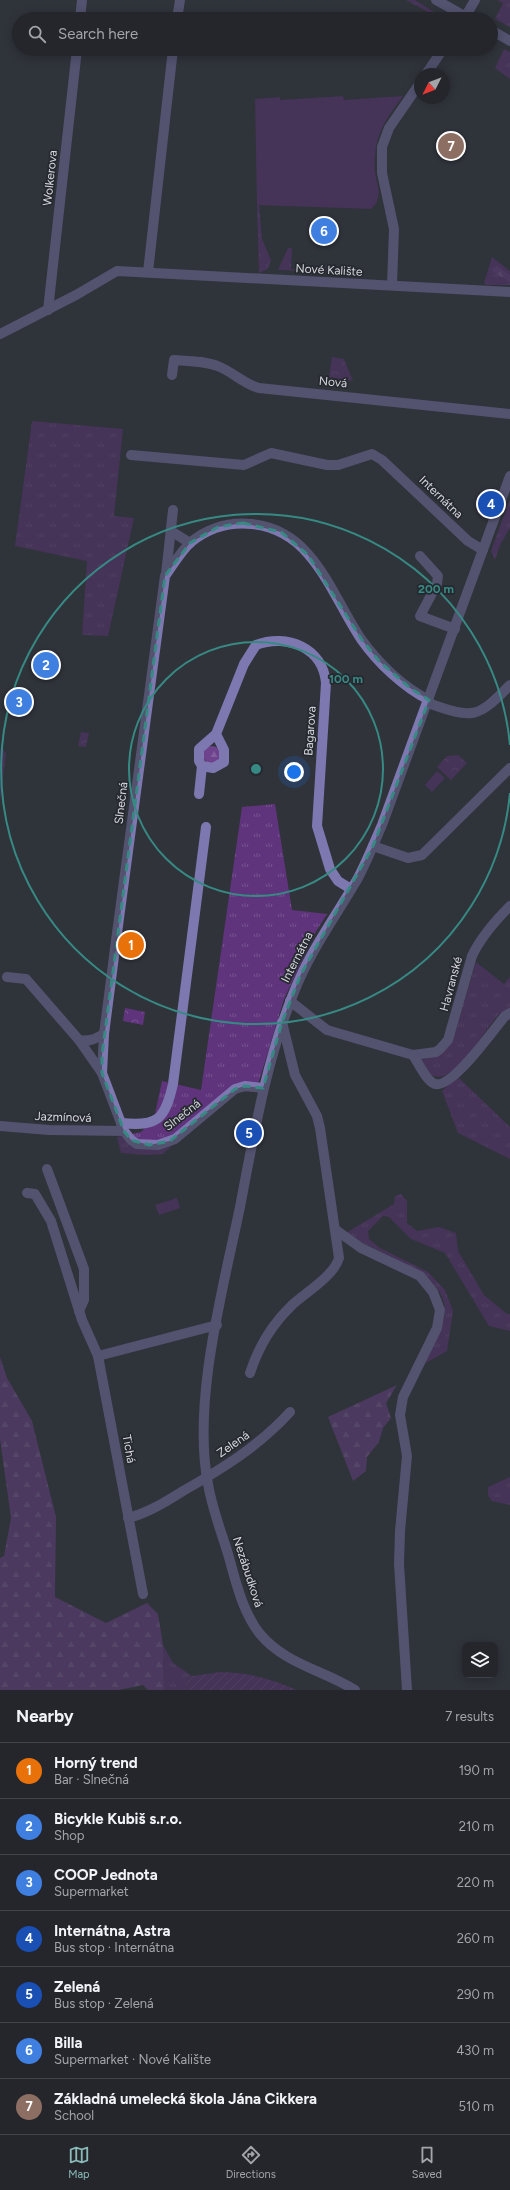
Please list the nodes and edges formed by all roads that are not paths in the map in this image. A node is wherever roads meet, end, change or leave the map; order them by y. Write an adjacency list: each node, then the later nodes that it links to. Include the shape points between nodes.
1 (82, 0): 5 (street)
2 (180, 0): 6 (street)
3 (436, 0): 7 (street)
4 (475, 0): 8 (street)
5 (81, 12)
6 (178, 12)
7 (457, 12)
8 (470, 12)
9 (498, 34): 10 (street)
10 (510, 41)
11 (76, 56): 19 (street, Wolkerova)
12 (173, 56): 16 (street)
13 (438, 56): 14 (street)
14 (430, 68)
15 (414, 91): 17 (street, via 389,128 382,147 382,173 394,229)
16 (148, 272): 17 (street, Nové Kalište); 19 (street, Nové Kalište, via 111,273)
17 (392, 286): 18 (street, Nové Kalište)
18 (510, 292)
19 (48, 310): 20 (street)
20 (0, 334)
21 (172, 375): 22 (street, Nová, via 174,360 201,362 221,368 259,388)
22 (510, 414)
23 (132, 455): 28 (street, Internátna, via 244,465 271,453 338,465 372,454 382,460 468,541)
24 (510, 476): 28 (street, Internátna)
25 (173, 510): 26 (street, Slnečná)
26 (171, 531): 27 (street); 30 (street, Slnečná)
27 (190, 543): 30 (street, Slnečná); 33 (street, Slnečná, via 218,527 243,523 270,527 296,541 315,564 362,640 379,661)
28 (483, 550): 31 (street, Internátna)
29 (420, 556): 31 (street, via 438,576 420,616)
30 (165, 576): 46 (street, Slnečná)
31 (455, 629): 33 (street, Internátna)
32 (510, 685): 33 (street, via 492,703 477,713 468,714)
33 (428, 701): 39 (street, Internátna)
34 (216, 734): 35 (street, Bagarova, via 199,749 199,761); 35 (street, via 224,750 224,762 213,768); 40 (street, Bagarova, via 244,664 256,645 274,640 294,643 303,646 316,657 324,670 326,683 317,826 330,869 338,881)
35 (202, 766): 37 (street, Bagarova)
36 (510, 768): 39 (street, via 422,855 408,858)
37 (199, 794)
38 (206, 827): 52 (street, Slnečná, via 168,1106 164,1113 151,1122)
39 (373, 846): 40 (street, Internátna)
40 (351, 889): 43 (street, Internátna, via 310,957)
41 (510, 906): 48 (street, Havranské, via 484,936 472,956 448,1040 436,1052)
42 (7, 977): 47 (street, Slnečná, via 26,979)
43 (290, 1001): 45 (street, Internátna); 48 (street, Havranské, via 327,1030)
44 (510, 1013): 48 (street, via 472,1056 440,1084 429,1080)
45 (282, 1022): 50 (street, Internátna); 55 (street, via 295,1075 317,1116)
46 (104, 1034): 47 (street, via 86,1042); 49 (street, Slnečná)
47 (78, 1040): 49 (street, Slnečná)
48 (413, 1054)
49 (102, 1073): 52 (street, Slnečná)
50 (263, 1088): 52 (street, Slnečná, via 245,1086 235,1089 170,1141 158,1145 143,1145 131,1140); 57 (street, Zelená)
51 (0, 1126): 52 (street, Jazmínová, via 49,1130)
52 (123, 1127)
53 (47, 1169): 56 (street, via 84,1269 84,1300)
54 (27, 1193): 56 (street, Tichá, via 35,1194 49,1217)
55 (336, 1230): 59 (street, via 340,1255 336,1267 282,1315 264,1340); 65 (street, via 361,1248 420,1276 434,1292 440,1310 436,1328 403,1396 400,1416 407,1456 399,1564)
56 (79, 1311): 58 (street, Tichá)
57 (217, 1325): 58 (street); 61 (street, Zelená, via 204,1412)
58 (98, 1356): 62 (street, Tichá)
59 (250, 1373)
60 (290, 1412): 61 (street, Zelená, via 253,1447)
61 (207, 1478): 62 (street, Zelená, via 148,1512); 64 (street, Nezábudková, via 242,1602 259,1633 280,1653)
62 (128, 1518): 63 (street, Tichá)
63 (143, 1594)
64 (355, 1690)
65 (408, 1690)

